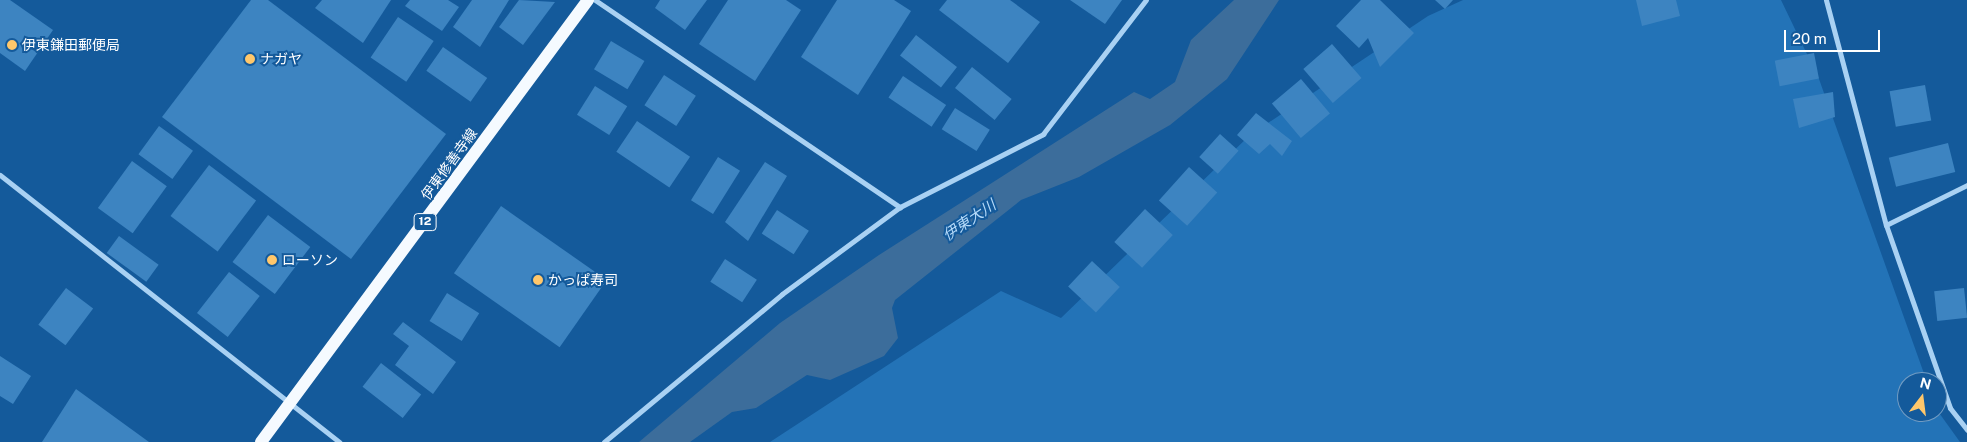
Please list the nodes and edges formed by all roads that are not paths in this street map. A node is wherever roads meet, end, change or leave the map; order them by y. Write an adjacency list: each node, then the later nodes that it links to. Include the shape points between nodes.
1 (588, 0): 9 (main road, 伊東修善寺線 / 12)
2 (595, 0): 7 (street)
3 (1146, 0): 7 (street, via 1043,134)
4 (1826, 0): 8 (street)
5 (0, 175): 9 (street)
6 (1967, 185): 8 (street)
7 (900, 207): 13 (street, via 782,294)
8 (1886, 225): 10 (street, via 1950,408)
9 (291, 400): 11 (main road, 伊東修善寺線 / 12); 12 (street)
10 (1967, 430)
11 (261, 442)
12 (339, 442)
13 (604, 442)

